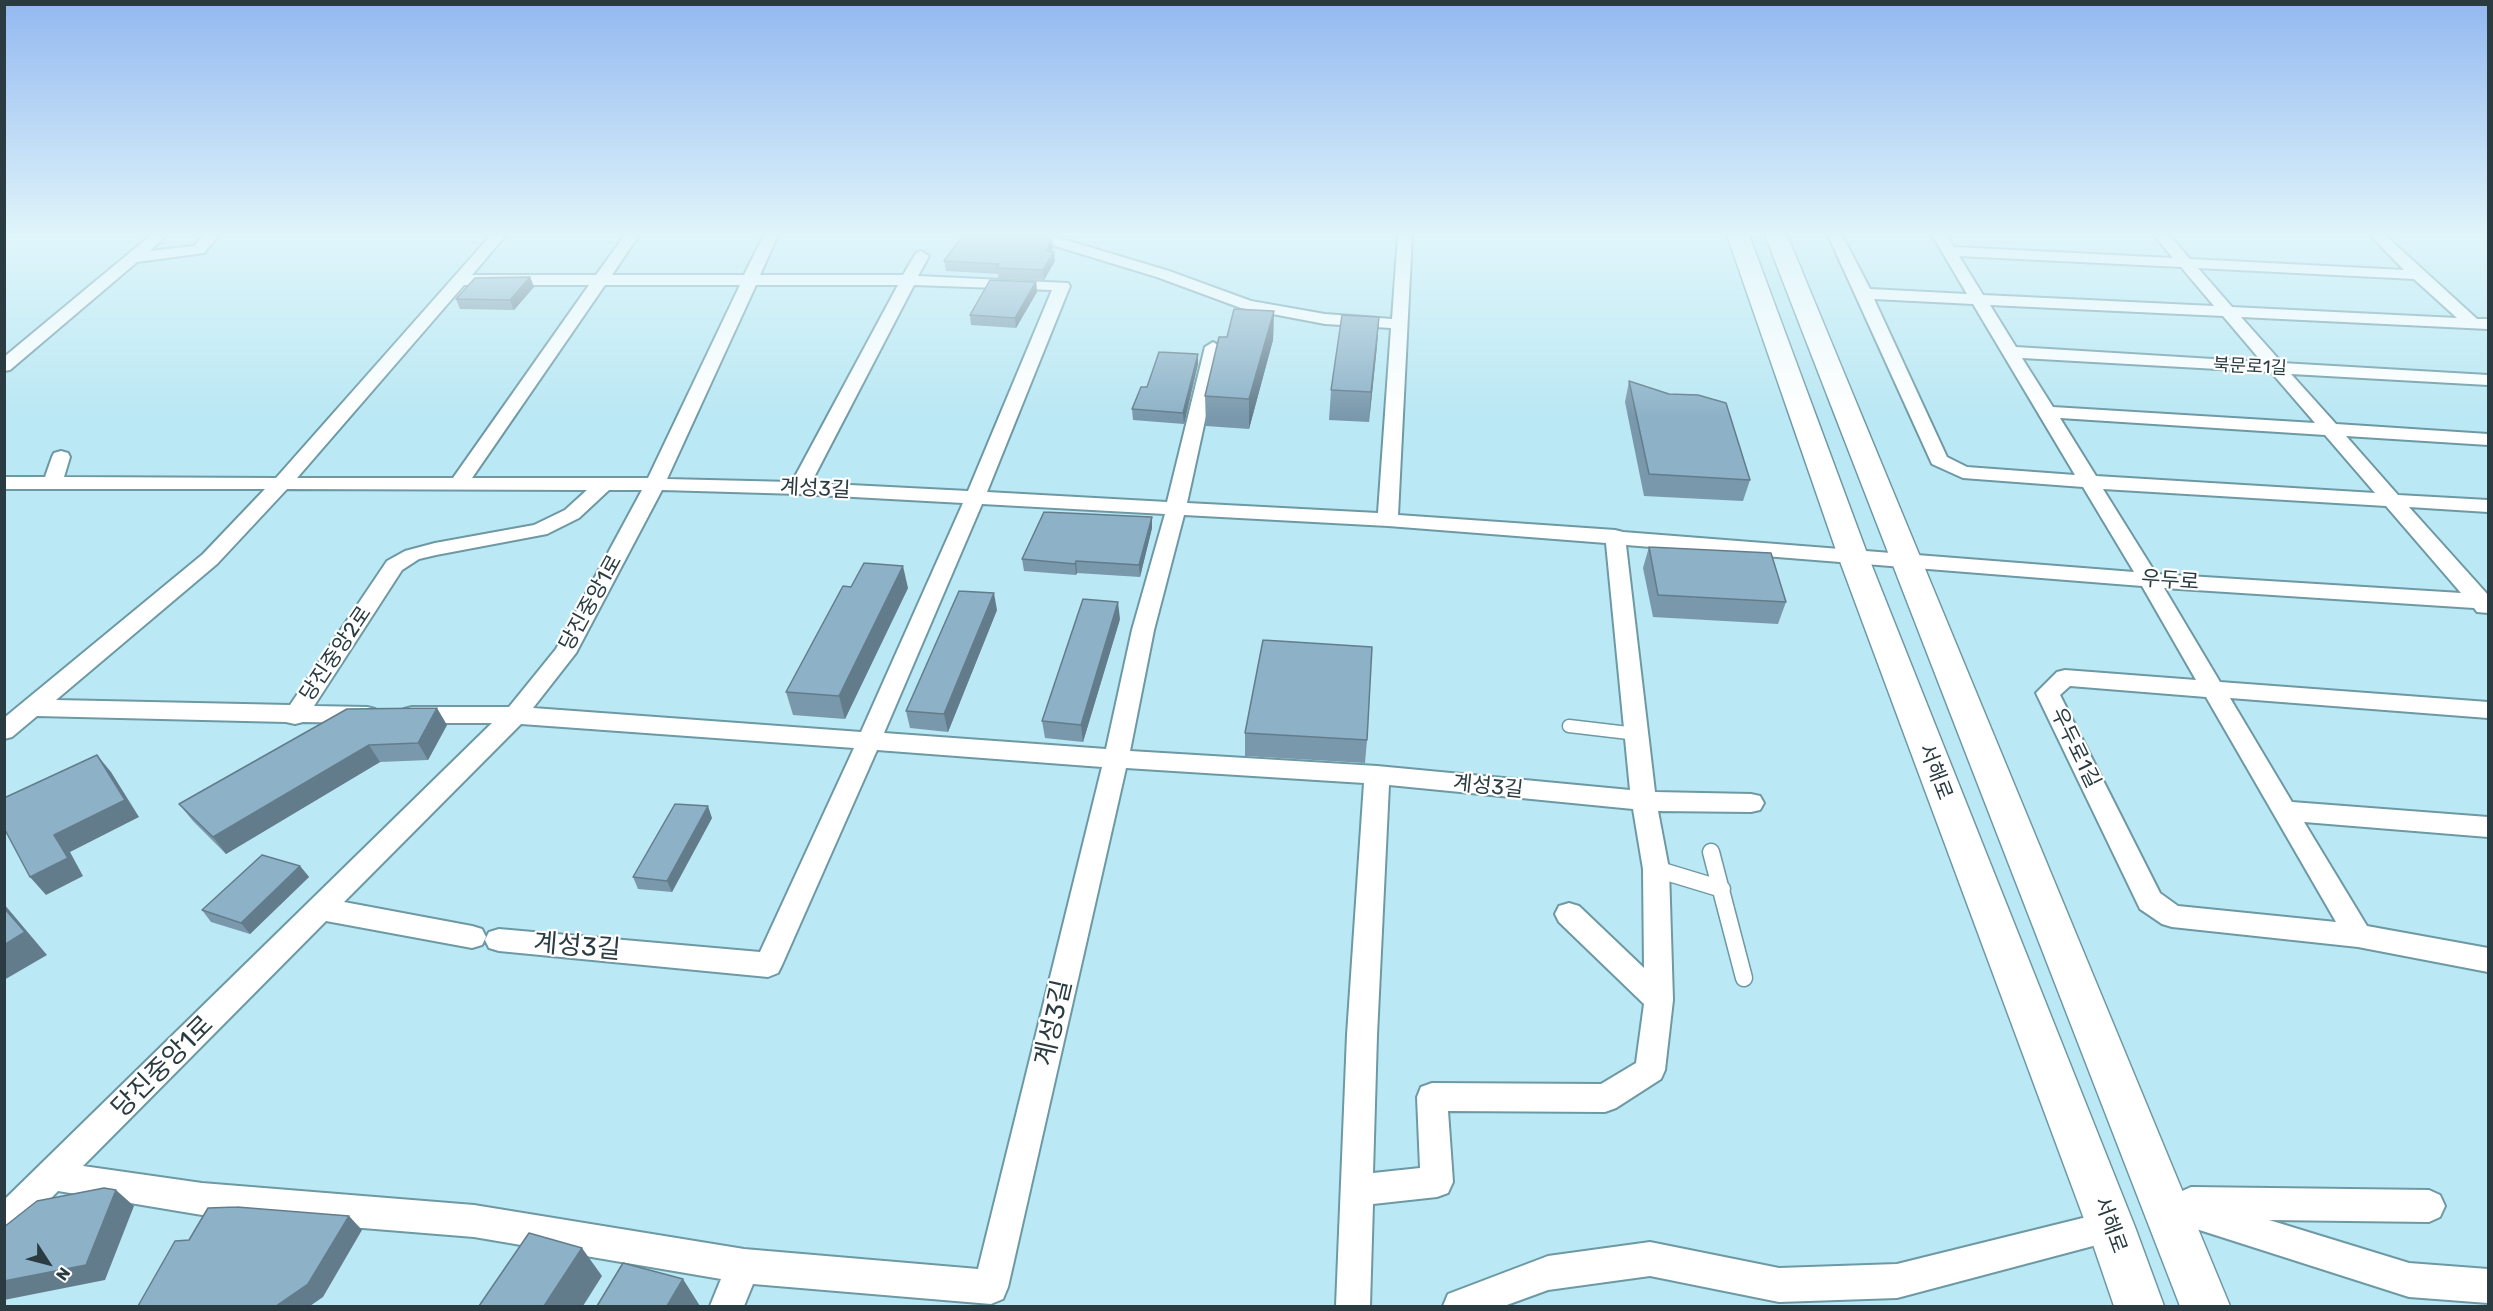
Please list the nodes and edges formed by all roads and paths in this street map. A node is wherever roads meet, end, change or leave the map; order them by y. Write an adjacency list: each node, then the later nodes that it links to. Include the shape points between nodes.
1 (85, 296): 22 (street)
2 (446, 296): 30 (street)
3 (588, 296): 33 (street)
4 (742, 296): 35 (street, 당진중앙1로)
5 (900, 296): 36 (street)
6 (1058, 296): 37 (street, 계성3길)
7 (1223, 296): 17 (street, via 1247,305 1325,319)
8 (1401, 296): 17 (street)
9 (1760, 296): 43 (main road, 서해로)
10 (1800, 296): 44 (main road)
11 (1865, 296): 31 (street, via 1939,460 1963,472)
12 (1926, 296): 15 (street)
13 (2214, 296): 16 (street)
14 (2445, 296): 18 (street)
15 (1978, 298): 16 (street); 21 (street)
16 (2228, 312): 18 (street); 23 (street)
17 (1399, 324): 41 (street)
18 (2481, 324): 19 (street)
19 (2488, 337)
20 (1213, 347): 40 (street, 계성3길)
21 (2011, 352): 23 (street, 북문로1길); 25 (street)
22 (4, 366)
23 (2277, 368): 24 (street, 북문로1길); 26 (street)
24 (2488, 380)
25 (2047, 412): 26 (street); 31 (street)
26 (2331, 430): 27 (street); 38 (street)
27 (2488, 439)
28 (61, 457): 29 (street)
29 (53, 482): 30 (street); 32 (street)
30 (283, 482): 33 (street); 48 (street, via 210,559)
31 (2089, 482): 38 (street); 45 (street)
32 (4, 483)
33 (459, 483): 34 (street)
34 (604, 484): 35 (street); 51 (street, 당진중앙2로, via 572,514 540,530 435,549 412,555 394,566)
35 (655, 484): 36 (street, 계성3길); 50 (street, 당진중앙1로, via 565,654)
36 (799, 488): 37 (street, 계성3길)
37 (975, 497): 40 (street, 계성3길); 55 (street, 계성3길)
38 (2391, 500): 39 (street); 46 (street)
39 (2488, 506)
40 (1175, 507): 41 (street, 계성3길); 56 (street, 계성3길, via 1143,630)
41 (1388, 520): 42 (street, 계성3길)
42 (1615, 537): 43 (street, 계성3길); 54 (street)
43 (1852, 556): 44 (street, 우두로); 78 (main road, 서해로)
44 (1906, 560): 45 (street, 우두로); 75 (main road)
45 (2149, 580): 46 (street, 우두로); 47 (street)
46 (2486, 605)
47 (2214, 690): 49 (street, 우두로1길); 60 (street); 67 (street, 우두로1길, via 2065,678 2048,693 2150,901 2172,915)
48 (32, 708): 51 (street, 당진중앙2로, via 198,710); 53 (street)
49 (2488, 710)
50 (515, 715): 51 (street); 55 (street); 65 (street, 당진중앙1로)
51 (295, 716)
52 (1569, 726): 54 (lane)
53 (4, 731)
54 (1637, 734): 58 (street)
55 (869, 741): 56 (street, 계성3길); 69 (street, 계성3길, via 768,965)
56 (1116, 759): 57 (street, 계성3길); 79 (street, 계성3길, via 991,1287)
57 (1377, 775): 58 (street, 계성3길); 74 (street, via 1362,1035)
58 (1644, 801): 59 (street, 계성3길); 63 (street)
59 (1751, 803)
60 (2285, 811): 61 (street); 67 (street)
61 (2488, 827)
62 (1711, 852): 64 (lane)
63 (1656, 869): 64 (lane); 72 (street)
64 (1722, 889): 71 (lane)
65 (321, 909): 68 (street); 73 (street, 당진중앙1로)
66 (1569, 914): 72 (street)
67 (2358, 936): 70 (street)
68 (472, 937)
69 (499, 940)
70 (2488, 960)
71 (1744, 978)
72 (1659, 1000): 74 (street, via 1650,1070 1605,1098 1432,1096 1437,1182)
73 (55, 1175): 77 (street, 당진중앙1로); 79 (street, via 202,1199 474,1221)
74 (1359, 1190): 82 (street)
75 (2165, 1203): 76 (street); 80 (street, via 2409,1280); 85 (main road)
76 (2429, 1206)
77 (4, 1223)
78 (2111, 1227): 83 (street, via 1897,1281 1779,1285 1650,1259 1548,1273); 84 (main road, 서해로)
79 (744, 1266): 81 (street)
80 (2488, 1286)
81 (727, 1306)
82 (1353, 1306)
83 (1460, 1306)
84 (2139, 1306)
85 (2205, 1306)

